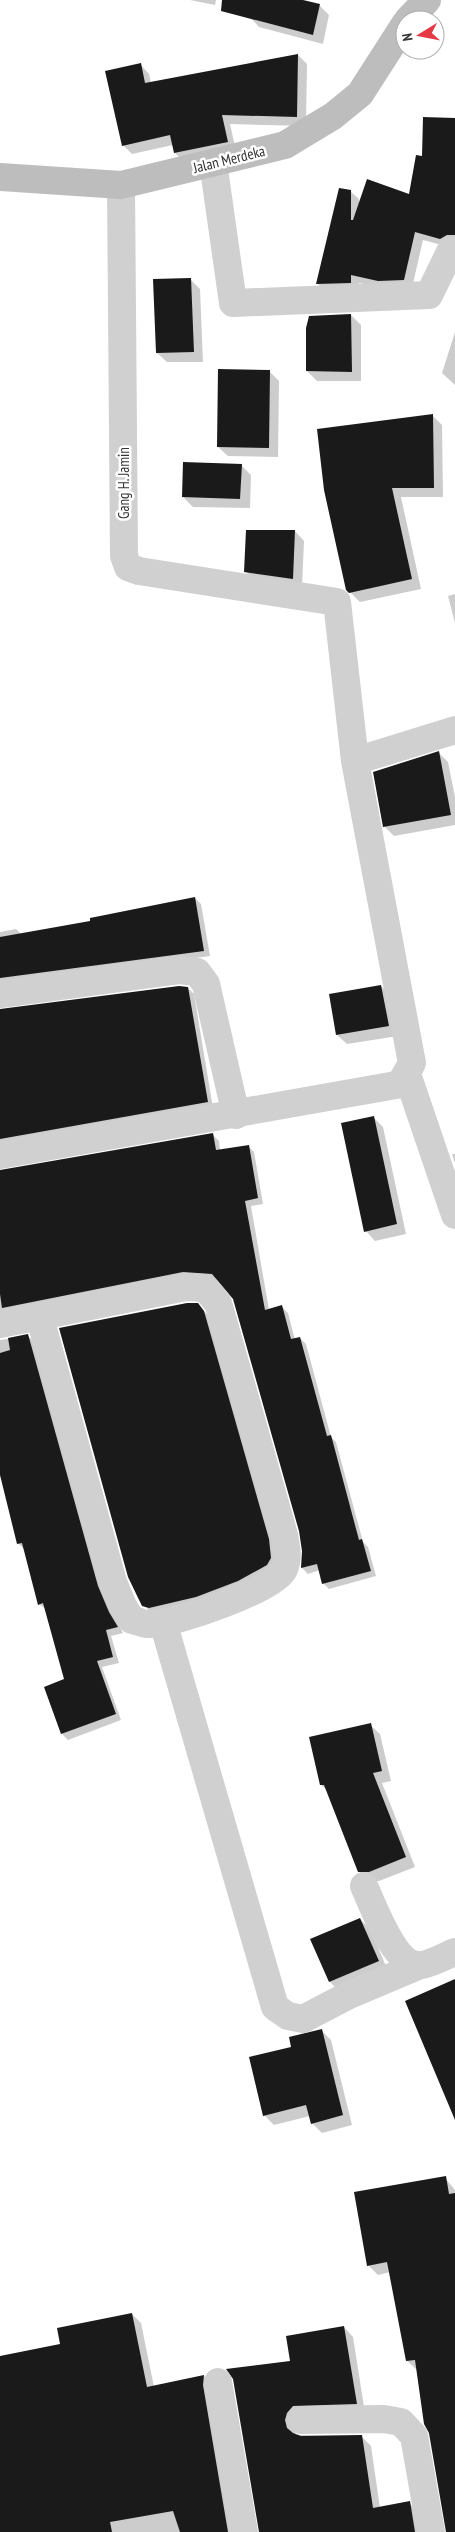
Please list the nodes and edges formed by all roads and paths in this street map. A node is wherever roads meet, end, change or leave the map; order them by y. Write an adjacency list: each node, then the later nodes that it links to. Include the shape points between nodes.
1 (427, 0): 2 (street)
2 (418, 10)
3 (395, 40): 4 (street, Jalan Merdeka, via 360,94 333,116 285,145)
4 (213, 162): 6 (street, Jalan Merdeka); 7 (street, via 233,303 429,295 451,250)
5 (0, 177): 6 (street, Jalan Merdeka)
6 (121, 185): 9 (street, Gang H. Jamin, via 124,556 128,567 337,602)
7 (455, 251)
8 (455, 730): 9 (street)
9 (355, 761): 11 (street, via 412,1063)
10 (0, 994): 12 (street, via 179,970 197,972 206,984)
11 (407, 1074): 12 (street, via 396,1085); 14 (street)
12 (236, 1115): 13 (street)
13 (0, 1155)
14 (455, 1215)
15 (40, 1318): 16 (street); 17 (street, via 113,1582 132,1620 150,1624); 17 (street, via 186,1287 205,1288 218,1303 288,1554 284,1570 275,1578 223,1606)
16 (0, 1324)
17 (163, 1622): 20 (street, via 275,2007 288,2016 303,2019 349,1995)
18 (364, 1886): 20 (street, via 392,1946 409,1961)
19 (455, 1952): 20 (street)
20 (420, 1965)
21 (218, 2382): 23 (street)
22 (301, 2420): 24 (street, via 384,2419 401,2422 414,2436)
23 (244, 2532)
24 (431, 2532)

